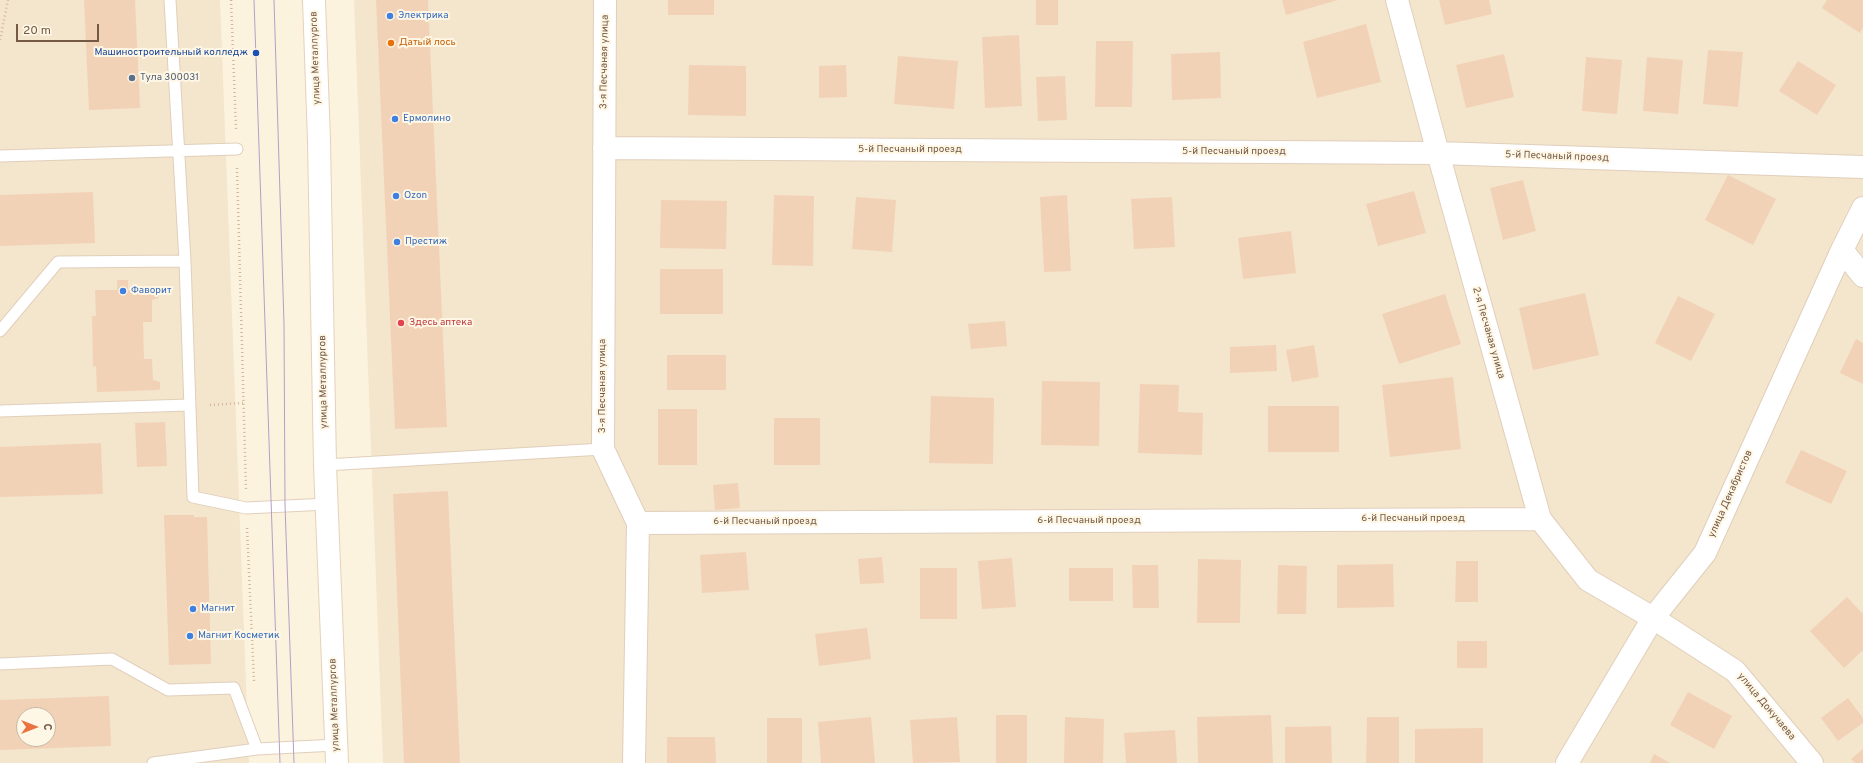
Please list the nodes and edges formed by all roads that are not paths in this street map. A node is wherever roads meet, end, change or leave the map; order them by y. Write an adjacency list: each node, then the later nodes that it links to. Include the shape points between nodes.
1 (170, 0): 7 (lane)
2 (314, 0): 19 (street, улица Металлургов)
3 (606, 0): 5 (street, 3-я Песчаная улица)
4 (1397, 0): 8 (street, 2-я Песчаная улица)
5 (604, 148): 8 (street, 5-й Песчаный проезд); 18 (street, 3-я Песчаная улица)
6 (237, 150): 7 (lane)
7 (179, 151): 9 (lane); 13 (lane)
8 (1438, 153): 10 (street, 5-й Песчаный проезд); 21 (street, 2-я Песчаная улица)
9 (0, 156)
10 (1863, 167)
11 (1863, 208): 12 (street, улица Декабристов)
12 (1842, 250): 14 (street); 23 (street, улица Декабристов, via 1705,553)
13 (185, 261): 15 (lane, via 58,262); 16 (lane)
14 (1863, 276)
15 (0, 331)
16 (189, 405): 17 (lane); 20 (lane, via 192,496 246,508)
17 (0, 411)
18 (602, 449): 19 (lane); 22 (street, 3-я Песчаная улица)
19 (325, 465): 20 (street, улица Металлургов)
20 (327, 504): 26 (street, улица Металлургов)
21 (1540, 519): 22 (street, 6-й Песчаный проезд); 23 (street, 2-я Песчаная улица, via 1588,580)
22 (638, 523): 29 (street, 3-я Песчаная улица)
23 (1653, 618): 30 (street, улица Декабристов); 31 (street, улица Докучаева, via 1735,671)
24 (0, 664): 25 (lane, via 112,659 168,690 234,688)
25 (257, 749): 26 (lane); 27 (lane)
26 (337, 754)
27 (194, 760): 28 (lane)
28 (153, 763)
29 (634, 763)
30 (1568, 763)
31 (1812, 763)

